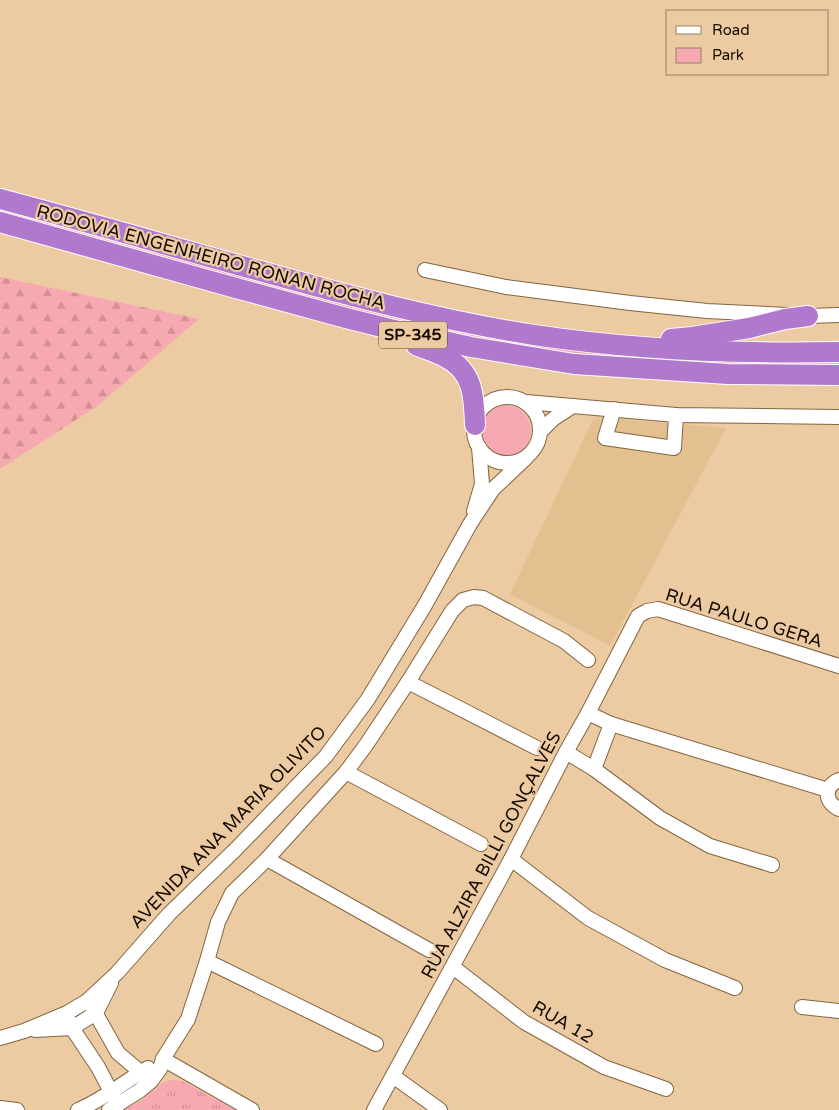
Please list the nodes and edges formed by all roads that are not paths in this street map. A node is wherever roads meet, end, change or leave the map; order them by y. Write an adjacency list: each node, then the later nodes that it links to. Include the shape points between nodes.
1 (0, 194): 3 (highway)
2 (0, 199): 3 (highway, RODOVIA ENGENHEIRO RONAN ROCHA / SP-345)
3 (71, 218): 9 (highway, RODOVIA ENGENHEIRO RONAN ROCHA / SP-345, via 352,297 472,324)
4 (0, 222): 8 (highway, RODOVIA ENGENHEIRO RONAN ROCHA / SP-345)
5 (424, 270): 6 (street, via 506,287 630,303)
6 (808, 316): 7 (street); 9 (highway, via 692,337)
7 (839, 316)
8 (346, 318): 11 (highway, RODOVIA ENGENHEIRO RONAN ROCHA / SP-345, via 471,347 574,364 728,374); 17 (highway, via 453,362 465,374 472,390)
9 (602, 343): 10 (highway, RODOVIA ENGENHEIRO RONAN ROCHA / SP-345, via 718,352)
10 (839, 352)
11 (839, 375)
12 (526, 402): 13 (street); 17 (street, via 505,397 494,400 478,415); 18 (street, via 534,410)
13 (573, 406): 14 (street); 18 (street)
14 (614, 409): 15 (street); 15 (street, via 605,438 674,448)
15 (676, 415): 16 (street)
16 (839, 417)
17 (474, 426): 19 (street)
18 (541, 430): 20 (street, via 539,441)
19 (479, 448): 20 (street, via 500,463); 21 (street, AVENIDA ANA MARIA OLIVITO, via 482,484)
20 (526, 458): 21 (street, AVENIDA ANA MARIA OLIVITO, via 493,489)
21 (470, 524): 41 (street, AVENIDA ANA MARIA OLIVITO, via 368,699 326,756 169,914)
22 (638, 616): 24 (street, RUA PAULO GERA, via 658,609); 26 (street, RUA ALZIRA BILLI GONÇALVES)
23 (588, 660): 25 (street, via 564,641 483,598 474,597 463,600 452,611)
24 (839, 666)
25 (408, 682): 28 (street); 31 (street)
26 (588, 713): 27 (street); 29 (street, RUA ALZIRA BILLI GONÇALVES)
27 (611, 724): 30 (street); 32 (street)
28 (537, 748)
29 (566, 752): 30 (street); 36 (street, RUA ALZIRA BILLI GONÇALVES)
30 (594, 769): 37 (street, via 660,818 710,846)
31 (346, 772): 34 (street); 35 (street)
32 (835, 781): 33 (street, via 828,795 831,804)
33 (839, 809)
34 (480, 844)
35 (267, 859): 38 (street); 39 (street, via 232,893 218,922)
36 (511, 859): 40 (street, RUA ALZIRA BILLI GONÇALVES); 42 (street, via 588,918 665,960)
37 (772, 865)
38 (429, 950)
39 (207, 961): 51 (street); 52 (street, via 188,1019)
40 (453, 967): 53 (street, RUA ALZIRA BILLI GONÇALVES); 55 (street, RUA 12, via 524,1022 604,1067)
41 (117, 972): 43 (street, AVENIDA ANA MARIA OLIVITO); 47 (street, AVENIDA ANA MARIA OLIVITO)
42 (735, 988)
43 (87, 1001): 46 (street, AVENIDA ANA MARIA OLIVITO); 47 (street)
44 (802, 1007): 45 (street)
45 (839, 1011)
46 (67, 1013): 48 (street); 49 (street, AVENIDA ANA MARIA OLIVITO)
47 (96, 1013): 48 (street, AVENIDA ANA MARIA OLIVITO); 54 (street, via 118,1053)
48 (72, 1028): 49 (street, AVENIDA ANA MARIA OLIVITO); 56 (street, via 98,1067)
49 (24, 1031): 50 (street, AVENIDA ANA MARIA OLIVITO)
50 (0, 1038)
51 (376, 1044)
52 (163, 1059): 54 (street, via 160,1069); 60 (street)
53 (393, 1076): 61 (street, RUA ALZIRA BILLI GONÇALVES); 62 (street)
54 (146, 1077): 56 (street)
55 (666, 1089)
56 (113, 1102): 58 (street)
57 (0, 1108): 59 (street)
58 (87, 1108)
59 (16, 1110)
60 (252, 1110)
61 (374, 1110)
62 (440, 1110)

